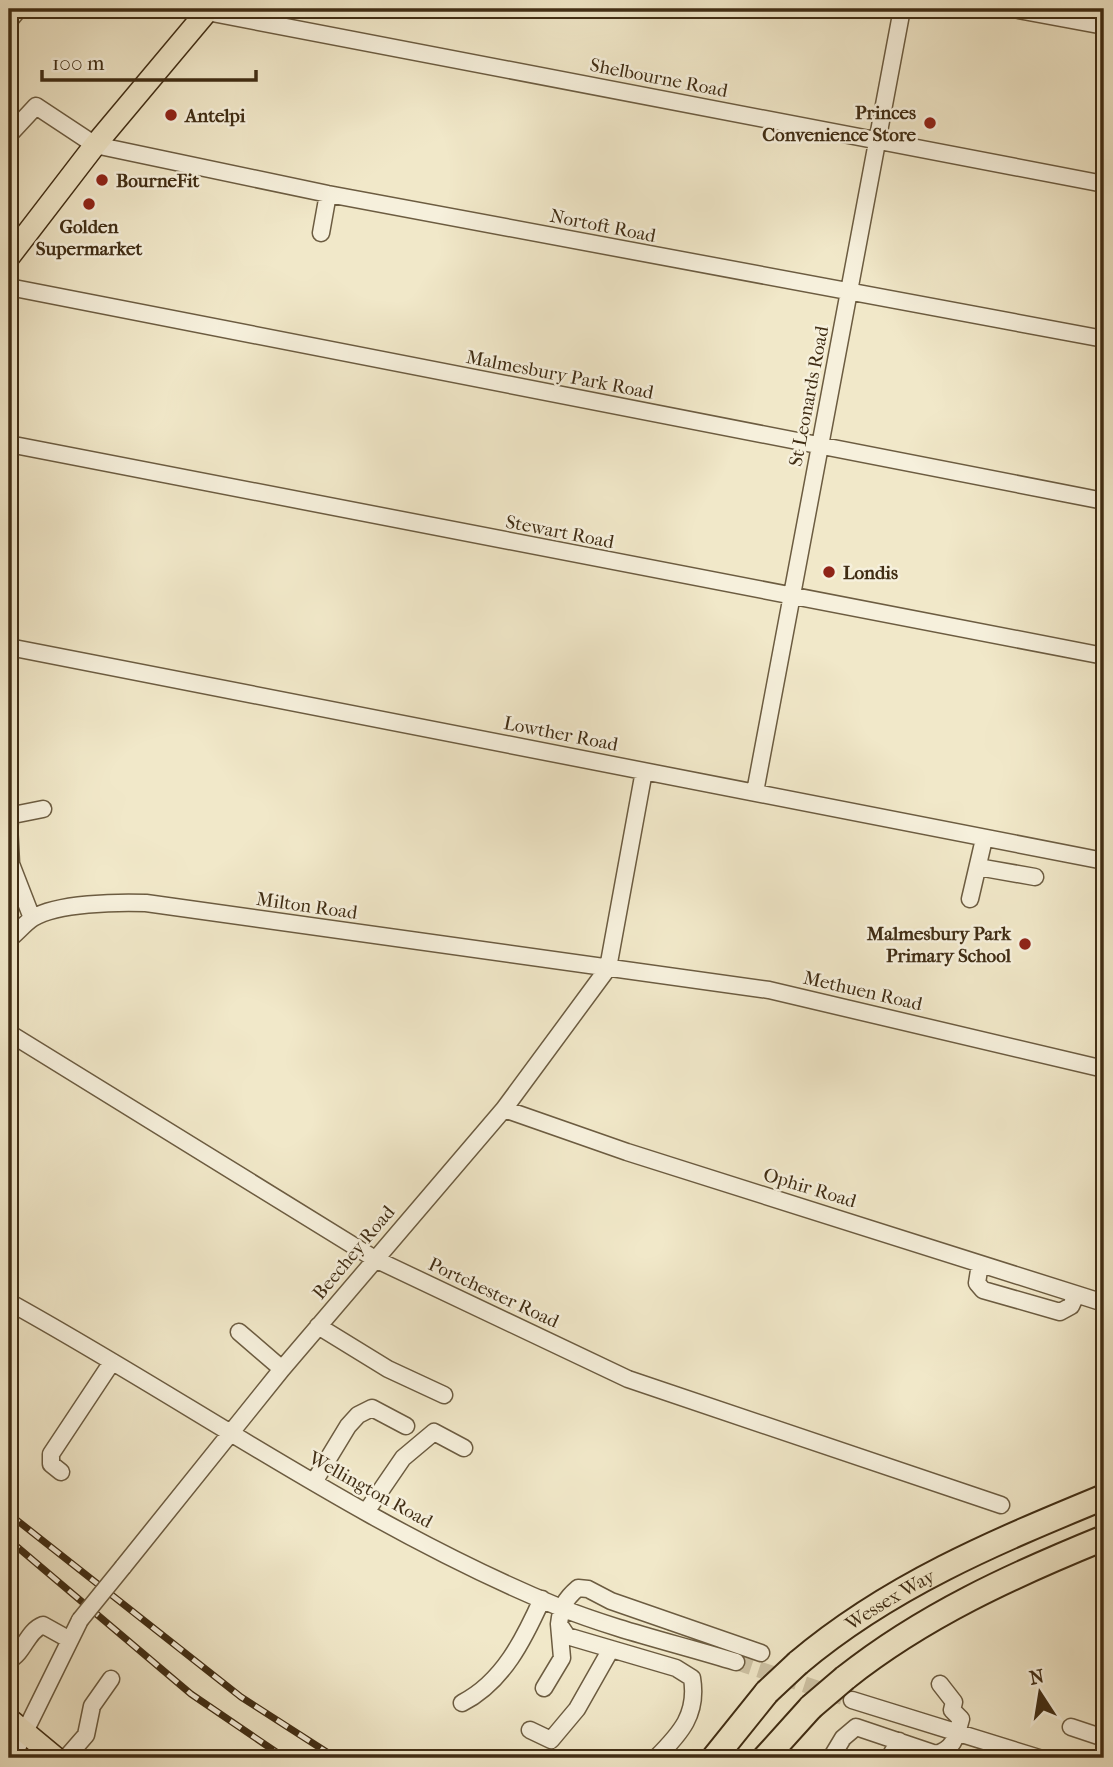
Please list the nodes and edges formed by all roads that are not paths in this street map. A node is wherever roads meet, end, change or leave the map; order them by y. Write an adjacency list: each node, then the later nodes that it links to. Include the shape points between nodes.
1 (19, 9): 5 (street)
2 (902, 9): 8 (street, St Leonards Road)
3 (1013, 9): 6 (street)
4 (208, 10): 8 (street, Shelbourne Road); 9 (main road)
5 (9, 21)
6 (1104, 26)
7 (9, 135): 9 (street, via 36,106)
8 (878, 140): 10 (street, Shelbourne Road); 15 (street, St Leonards Road)
9 (95, 145): 11 (street, Nortoft Road); 13 (main road)
10 (1104, 184)
11 (328, 194): 12 (street); 15 (street, Nortoft Road)
12 (321, 233)
13 (9, 257)
14 (9, 287): 18 (street, Malmesbury Park Road)
15 (849, 293): 16 (street, Nortoft Road); 18 (street, St Leonards Road)
16 (1104, 339)
17 (9, 444): 20 (street, Stewart Road)
18 (820, 446): 19 (street, Malmesbury Park Road); 20 (street, St Leonards Road)
19 (1104, 500)
20 (791, 597): 22 (street, Stewart Road); 24 (street, St Leonards Road)
21 (9, 647): 23 (street, Lowther Road)
22 (1104, 656)
23 (644, 771): 24 (street, Lowther Road); 34 (street, Beechey Road)
24 (755, 792): 27 (street, Lowther Road)
25 (43, 810): 26 (street, via 13,815)
26 (9, 825): 32 (street, via 11,864)
27 (984, 839): 28 (street, Lowther Road); 29 (street)
28 (1104, 861)
29 (978, 867): 30 (street); 31 (street)
30 (1035, 877)
31 (970, 899)
32 (32, 918): 33 (street, Milton Road); 34 (street, Milton Road, via 104,902 146,902)
33 (9, 939)
34 (608, 968): 36 (street, Methuen Road, via 769,990); 37 (street, Beechey Road)
35 (9, 1033): 38 (street, Portchester Road)
36 (1104, 1069)
37 (504, 1109): 38 (street, Beechey Road); 39 (street, Ophir Road)
38 (375, 1259): 43 (street, Beechey Road); 54 (street, Portchester Road, via 628,1379)
39 (980, 1264): 40 (street, Ophir Road); 40 (street, via 977,1283 983,1290 1060,1312 1071,1306)
40 (1076, 1295): 42 (street, Ophir Road)
41 (9, 1302): 45 (street, Wellington Road)
42 (1104, 1303)
43 (318, 1326): 46 (street, Beechey Road); 47 (street, via 388,1369)
44 (239, 1332): 46 (street)
45 (112, 1362): 49 (street, Wellington Road); 51 (street, via 51,1454 51,1464)
46 (282, 1368): 49 (street, Beechey Road)
47 (444, 1395)
48 (407, 1426): 52 (street, via 372,1408 358,1415)
49 (229, 1434): 52 (street, Wellington Road); 59 (street, Beechey Road, bridge, via 80,1620)
50 (464, 1448): 55 (street, via 434,1433 403,1458)
51 (61, 1472)
52 (314, 1482): 55 (street, Wellington Road)
53 (1104, 1497): 80 (highway, Wessex Way, bridge, via 919,1579 849,1622 767,1692)
54 (1001, 1505)
55 (366, 1512): 57 (street, Wellington Road)
56 (1104, 1538): 67 (highway, Wessex Way, via 940,1614 888,1646)
57 (542, 1599): 58 (street, Wellington Road); 68 (street, via 509,1660)
58 (560, 1616): 60 (street, via 567,1636); 61 (street, via 578,1588 588,1589); 63 (street, Wellington Road); 66 (street, via 562,1658)
59 (69, 1640): 62 (street, via 43,1625 37,1627); 69 (street, Beechey Road)
60 (611, 1649): 71 (street, via 577,1709 551,1741); 79 (street, via 676,1668 692,1678 695,1700 691,1715)
61 (761, 1653)
62 (9, 1660)
63 (736, 1662)
64 (111, 1679): 78 (street, via 92,1706 86,1735)
65 (940, 1684): 72 (street, via 961,1719)
66 (544, 1688)
67 (849, 1689): 72 (street); 81 (highway, Wessex Way, bridge, via 811,1707)
68 (462, 1703)
69 (16, 1725): 76 (street, Beechey Road); 77 (main road)
70 (1071, 1727): 73 (street)
71 (530, 1730)
72 (957, 1734): 75 (street); 84 (street)
73 (1104, 1738)
74 (899, 1741): 75 (street); 82 (street, via 856,1727); 83 (street)
75 (945, 1754)
76 (12, 1758)
77 (56, 1758)
78 (66, 1758)
79 (656, 1758)
80 (714, 1758)
81 (765, 1758)
82 (831, 1758)
83 (889, 1758)
84 (1039, 1758)

